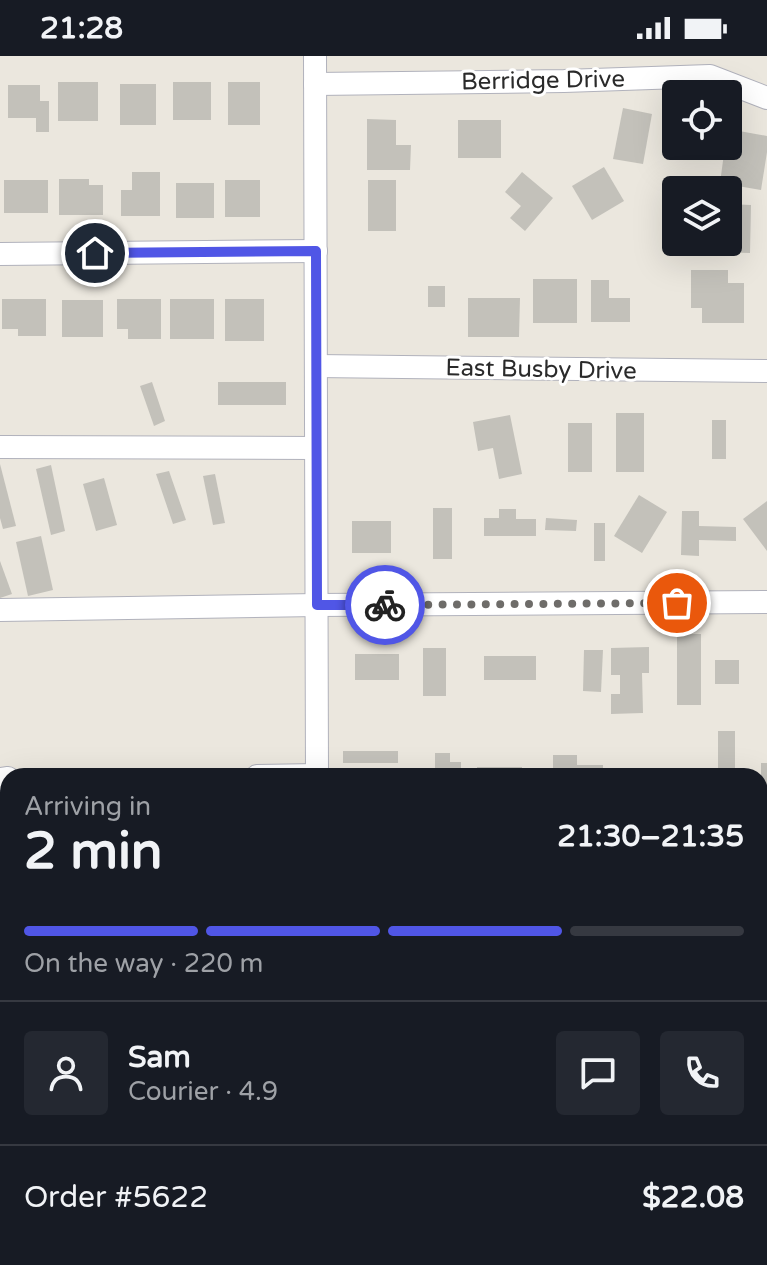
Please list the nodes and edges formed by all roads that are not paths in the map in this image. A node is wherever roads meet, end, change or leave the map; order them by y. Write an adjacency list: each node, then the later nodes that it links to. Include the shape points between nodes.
1 (315, 56): 2 (street)
2 (315, 84): 3 (street, Berridge Drive, via 710,76); 4 (street)
3 (767, 98)
4 (316, 251): 5 (street); 6 (street)
5 (0, 254)
6 (316, 366): 7 (street, East Busby Drive); 9 (street)
7 (767, 371)
8 (0, 447): 9 (street)
9 (316, 448): 11 (street)
10 (767, 602): 11 (street)
11 (317, 605): 12 (street); 13 (street)
12 (0, 610)
13 (317, 768)

